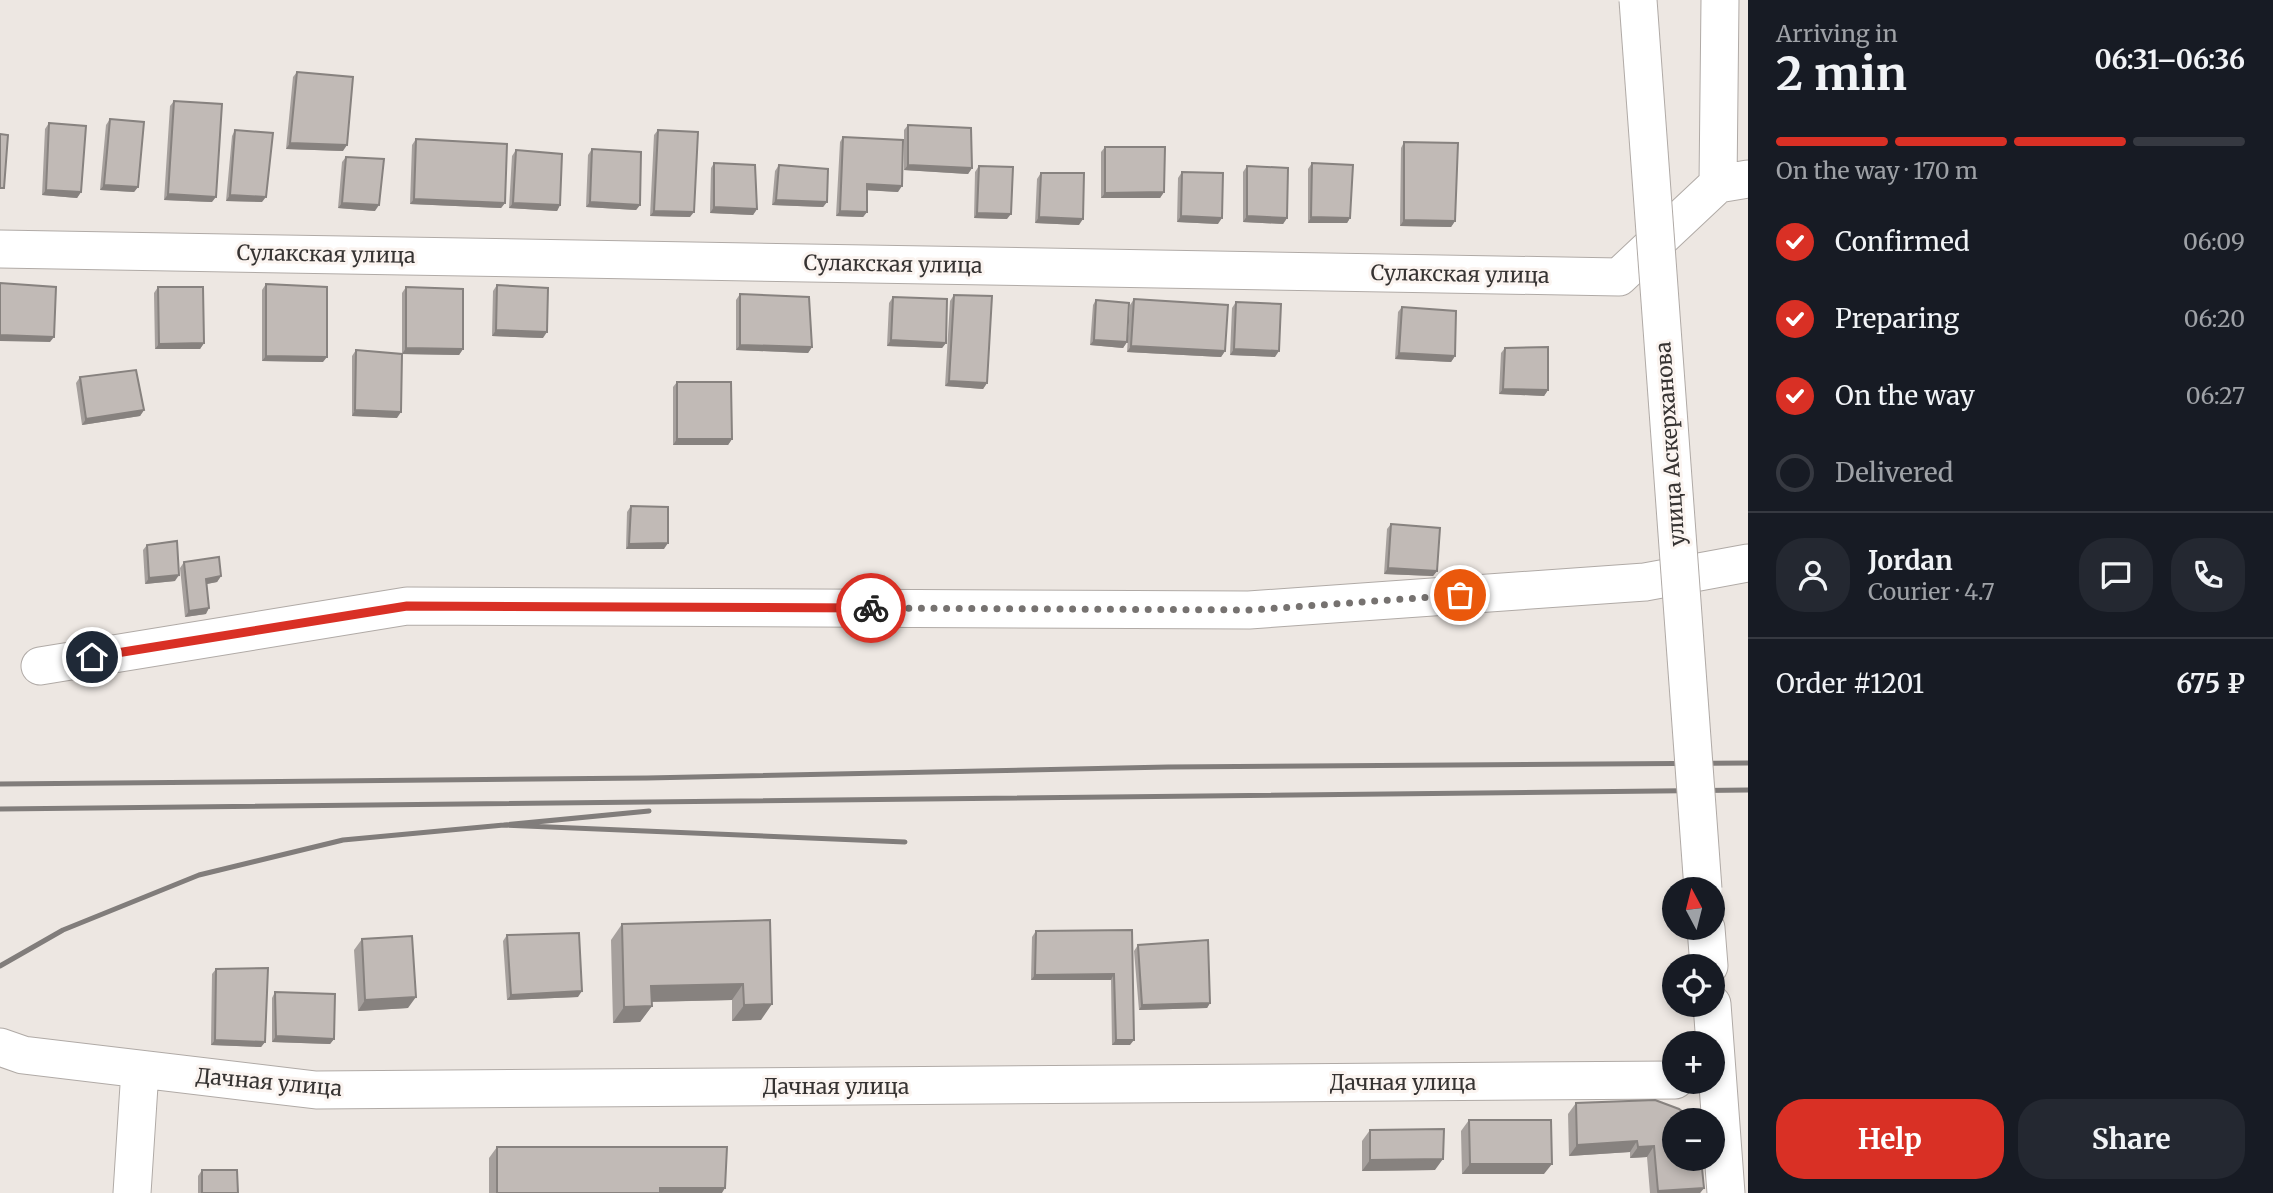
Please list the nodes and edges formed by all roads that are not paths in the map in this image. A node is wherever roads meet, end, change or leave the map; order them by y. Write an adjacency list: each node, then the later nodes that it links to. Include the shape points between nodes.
1 (1638, 0): 7 (street, улица Аскерханова, bridge)
2 (1720, 0): 3 (street)
3 (1733, 181): 4 (street, Сулакская улица, via 1619,277)
4 (0, 249)
5 (1742, 564): 6 (street, via 1645,582 1250,610 407,606)
6 (40, 666)
7 (1702, 877)
8 (1713, 1017): 13 (street)
9 (0, 1047): 10 (street, Дачная улица, via 23,1055)
10 (140, 1070): 11 (street, Дачная улица, via 316,1090); 12 (street)
11 (1662, 1080)
12 (132, 1193)
13 (1726, 1193)

